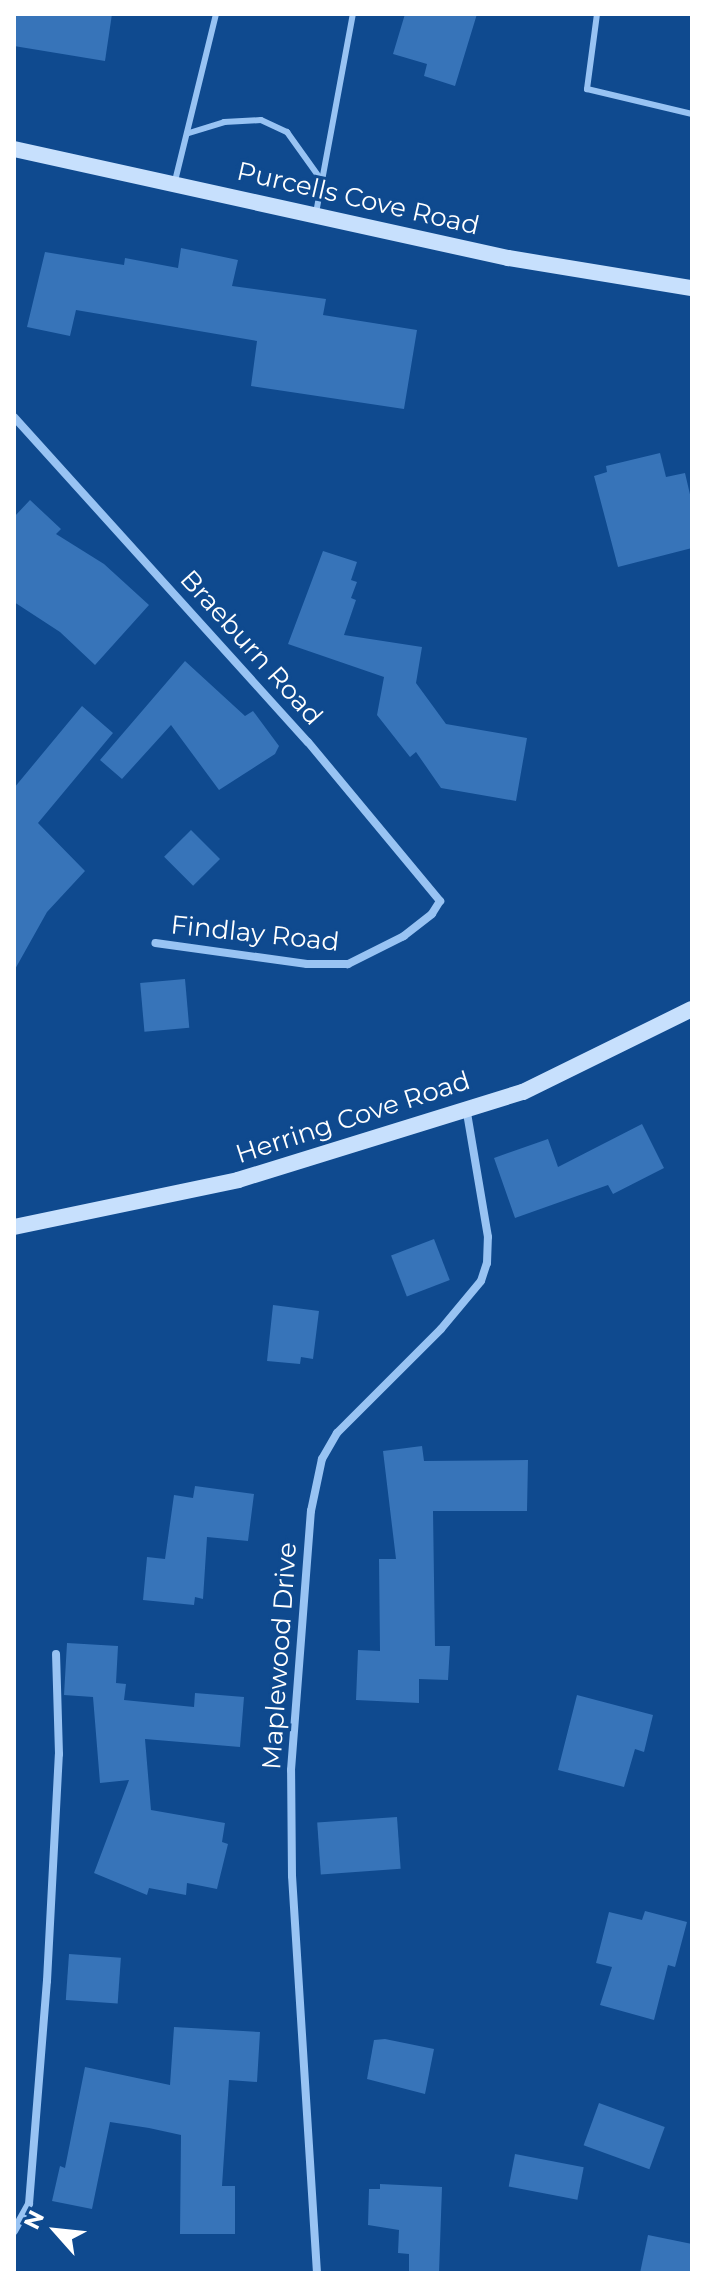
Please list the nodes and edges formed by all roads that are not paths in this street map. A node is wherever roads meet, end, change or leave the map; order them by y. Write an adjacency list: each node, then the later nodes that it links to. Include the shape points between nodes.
1 (216, 14): 5 (lane)
2 (353, 14): 8 (lane)
3 (597, 14): 4 (lane, via 587,89)
4 (692, 114)
5 (189, 133): 7 (lane); 8 (lane, via 224,122 261,120 287,132)
6 (14, 149): 7 (main road, Purcells Cove Road)
7 (175, 181): 9 (main road, Purcells Cove Road)
8 (322, 181): 9 (lane)
9 (315, 217): 10 (main road, Purcells Cove Road, via 508,258)
10 (692, 288)
11 (14, 417): 12 (street, Braeburn Road, via 308,742 433,890 440,901)
12 (432, 914): 13 (street, Findlay Road, via 375,953 338,965)
13 (155, 943)
14 (692, 1009): 15 (main road, Herring Cove Road, via 523,1092)
15 (466, 1106): 16 (main road, Herring Cove Road, via 238,1180); 19 (street, Maplewood Drive, via 488,1237 481,1281 337,1433 322,1459 311,1511 291,1770)
16 (14, 1227)
17 (56, 1654): 18 (street, via 59,1754 47,1981 29,2204)
18 (14, 2231)
19 (317, 2273)

